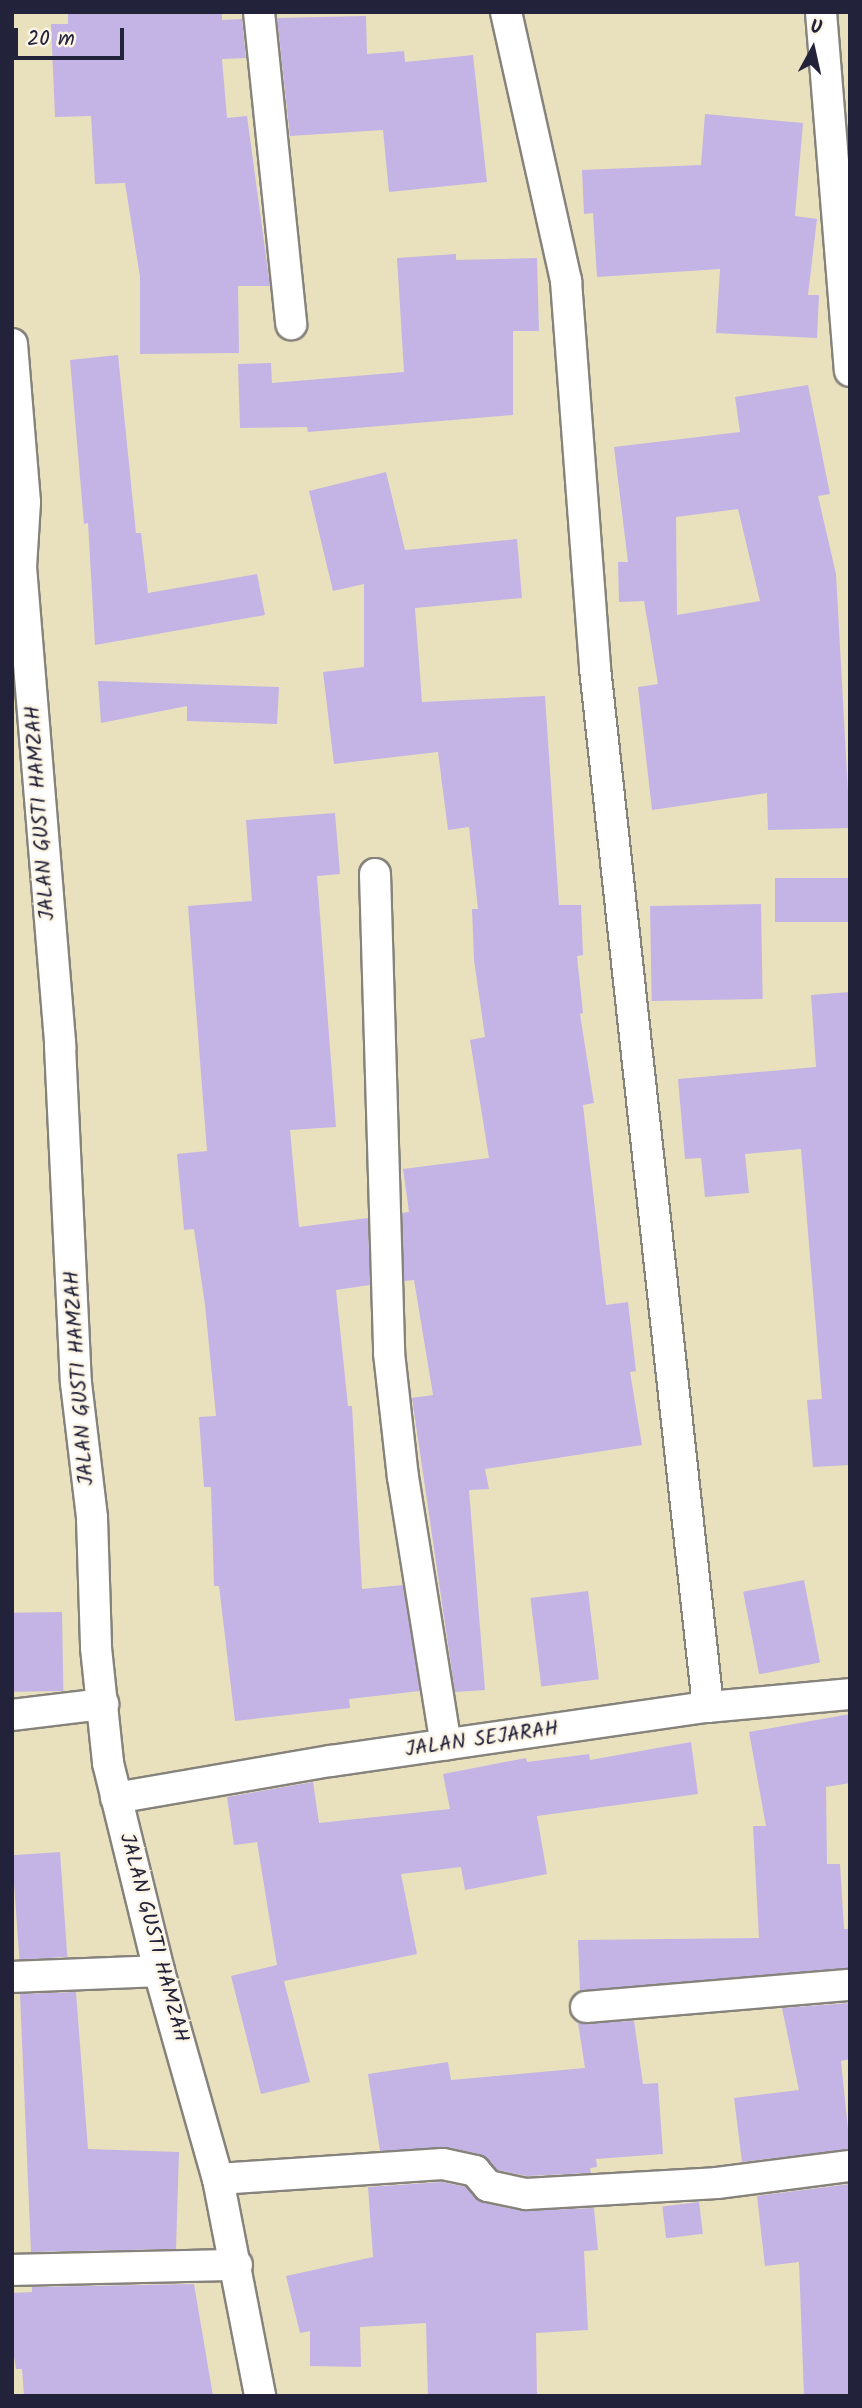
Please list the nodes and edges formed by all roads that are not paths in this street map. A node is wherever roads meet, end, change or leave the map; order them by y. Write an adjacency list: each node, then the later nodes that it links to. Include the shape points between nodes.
1 (260, 12): 5 (street)
2 (506, 12): 12 (street, via 566,281 595,668)
3 (821, 12): 4 (street)
4 (840, 124): 7 (street)
5 (291, 324)
6 (12, 344): 8 (street, JALAN GUSTI HAMZAH)
7 (850, 371)
8 (15, 423): 11 (street, JALAN GUSTI HAMZAH, via 25,502 21,567 60,1046 76,1383 92,1518 96,1648)
9 (375, 874): 14 (street, via 389,1353 403,1477)
10 (850, 1694): 12 (street, JALAN SEJARAH)
11 (103, 1704): 13 (street); 15 (street, JALAN GUSTI HAMZAH)
12 (708, 1707): 14 (street, JALAN SEJARAH)
13 (12, 1715)
14 (446, 1745): 15 (street, JALAN SEJARAH)
15 (116, 1798): 16 (street, JALAN GUSTI HAMZAH)
16 (159, 1971): 17 (street); 21 (street, JALAN GUSTI HAMZAH)
17 (12, 1977)
18 (850, 1985): 19 (street)
19 (586, 2007)
20 (850, 2166): 21 (street, via 703,2184 526,2194 488,2186 475,2171 443,2164)
21 (218, 2179): 22 (street, JALAN GUSTI HAMZAH)
22 (237, 2265): 23 (street); 24 (street, JALAN GUSTI HAMZAH)
23 (12, 2270)
24 (260, 2396)

